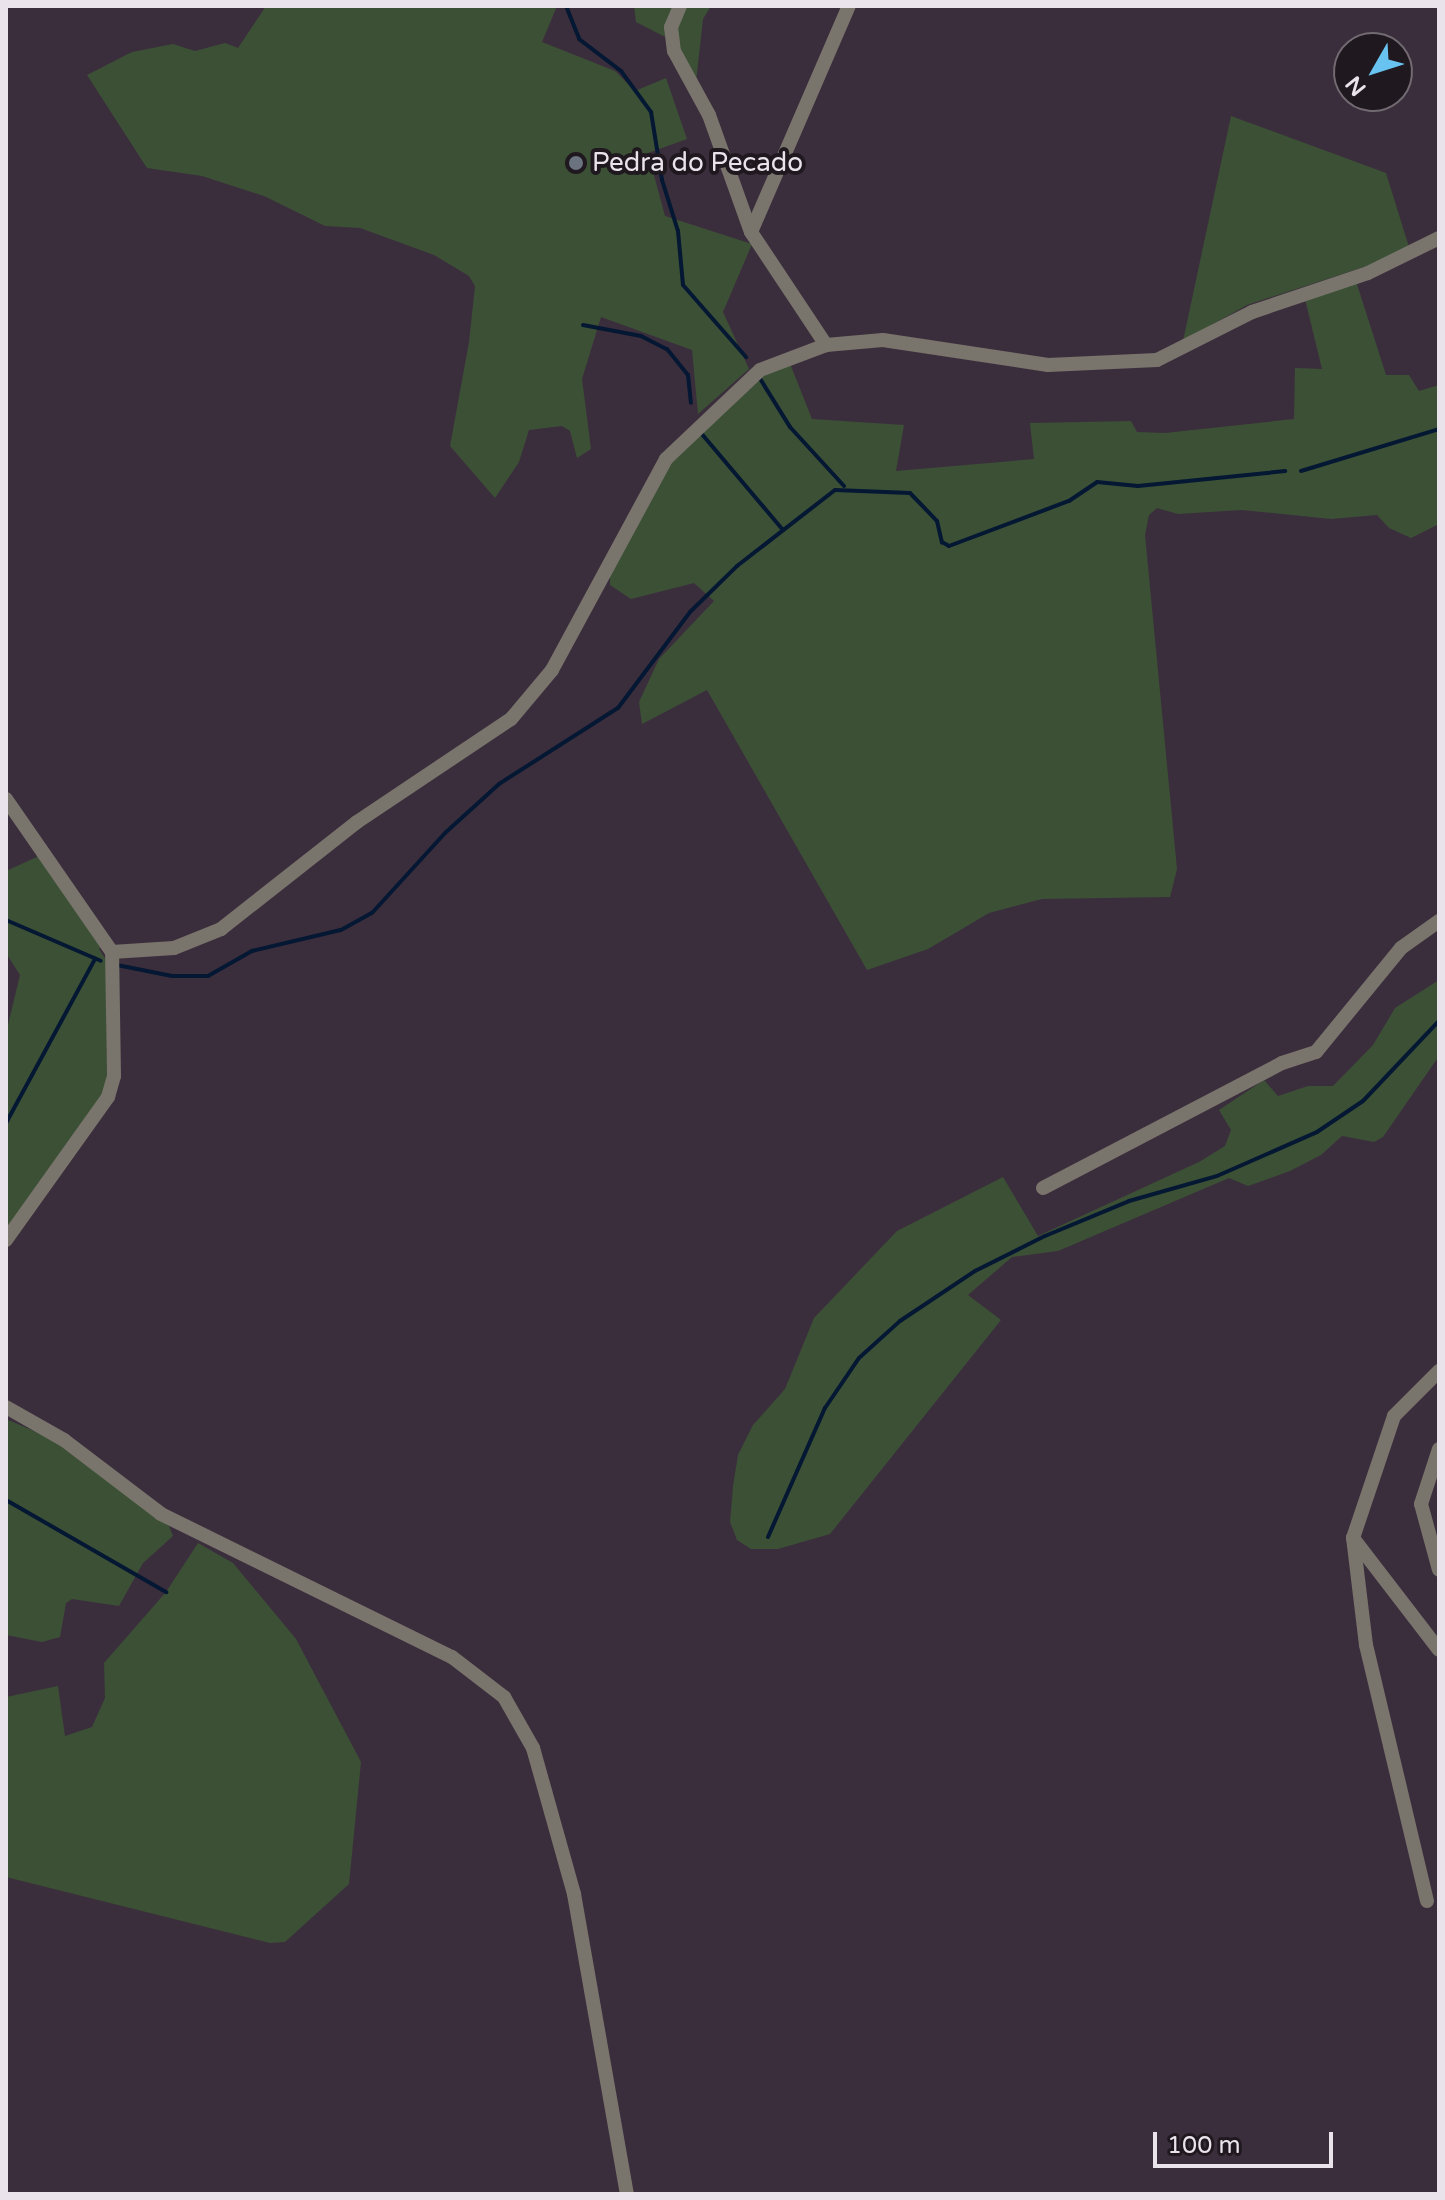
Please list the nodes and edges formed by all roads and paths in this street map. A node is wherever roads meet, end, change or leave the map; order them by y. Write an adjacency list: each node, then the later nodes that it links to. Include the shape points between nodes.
1 (680, 6): 3 (street, via 671,27 674,51 709,115)
2 (849, 6): 3 (street)
3 (751, 232): 5 (street)
4 (1439, 238): 5 (street, via 1368,273 1252,312 1157,360 1048,365 897,341)
5 (826, 345): 8 (street, via 760,370 666,459 552,670 500,728 357,822 210,936 174,948)
6 (6, 799): 8 (street)
7 (1439, 921): 9 (street, via 1401,948 1316,1052 1282,1063)
8 (112, 952): 10 (street, via 114,1076 108,1097)
9 (1043, 1188)
10 (6, 1240)
11 (1439, 1371): 14 (street, via 1394,1416)
12 (6, 1407): 18 (street, via 64,1440 161,1514 452,1657 504,1697 533,1748 574,1894)
13 (1439, 1449): 15 (street, via 1421,1504)
14 (1353, 1538): 16 (street); 17 (street, via 1366,1645)
15 (1439, 1570)
16 (1439, 1650)
17 (1427, 1901)
18 (627, 2194)

